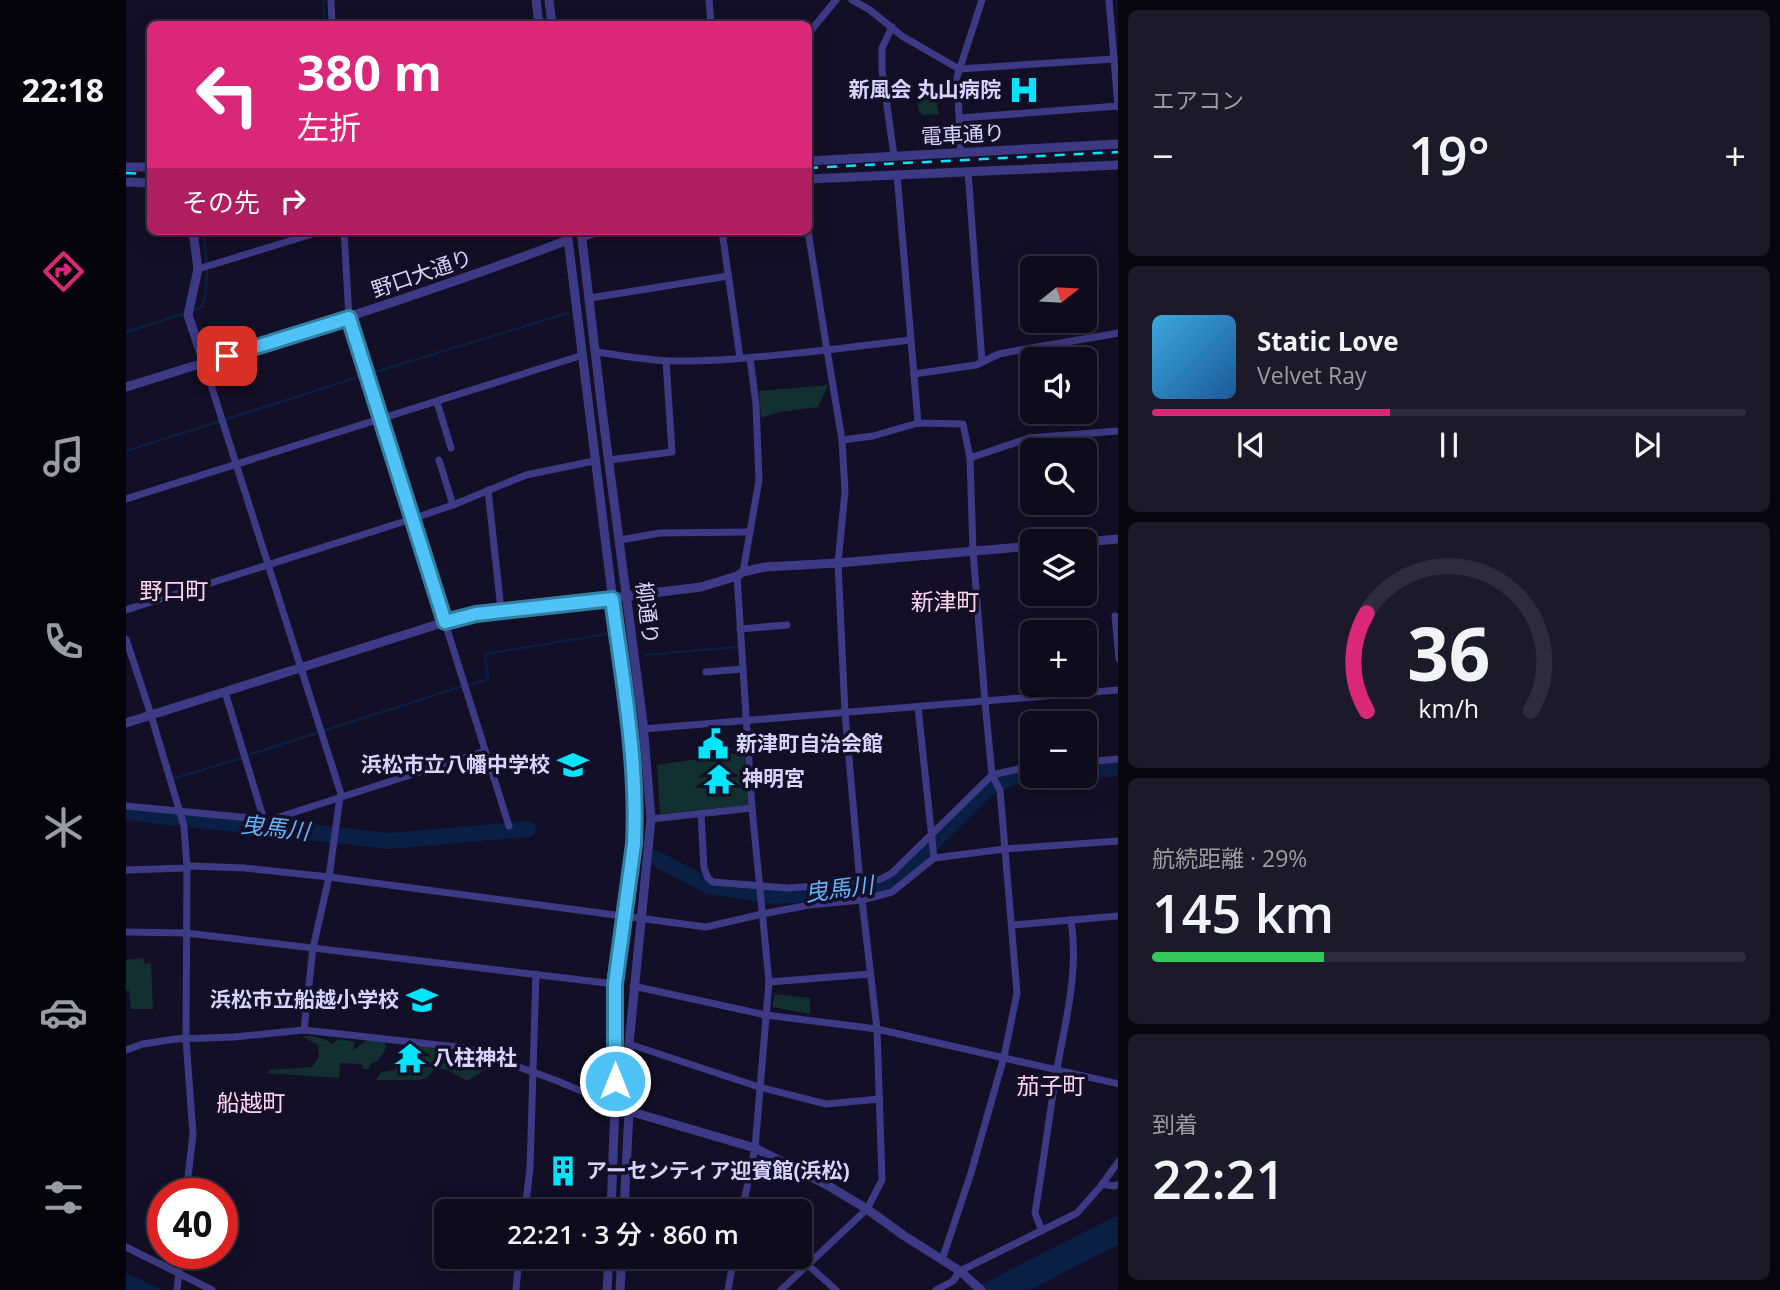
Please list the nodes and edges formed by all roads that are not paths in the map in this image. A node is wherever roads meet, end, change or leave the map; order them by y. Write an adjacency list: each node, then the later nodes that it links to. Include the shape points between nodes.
1 (331, 0): 11 (street)
2 (536, 0): 12 (street)
3 (549, 0): 13 (street)
4 (709, 0): 14 (street)
5 (836, 0): 16 (street)
6 (852, 0): 10 (street)
7 (873, 0): 10 (street)
8 (982, 0): 18 (street)
9 (1109, 0): 17 (street)
10 (870, 10): 15 (street)
11 (332, 21)
12 (539, 21)
13 (552, 21)
14 (711, 21)
15 (892, 27): 18 (street); 23 (street, via 882,48)
16 (812, 29)
17 (1114, 59): 18 (street); 19 (street)
18 (958, 69): 20 (street)
19 (1118, 107): 20 (street)
20 (960, 118): 22 (street)
21 (1118, 144): 22 (street, 電車通り)
22 (961, 153): 23 (street, 電車通り)
23 (894, 156): 24 (street, 電車通り)
24 (812, 161)
25 (1118, 166): 28 (street, 電車通り)
26 (126, 167): 27 (street)
27 (147, 167)
28 (968, 171): 29 (street, 電車通り); 52 (street)
29 (897, 174): 30 (street, 電車通り); 45 (street)
30 (812, 178)
31 (126, 182): 32 (street)
32 (147, 183)
33 (194, 235): 40 (street)
34 (309, 235): 40 (street)
35 (344, 235): 43 (street)
36 (581, 235): 42 (street, 柳通り)
37 (723, 235): 41 (street)
38 (809, 235): 46 (street)
39 (568, 236): 43 (street, 野口大通り, via 506,264); 48 (street, 柳通り)
40 (198, 269): 53 (street, via 188,314)
41 (728, 276): 42 (street); 49 (street)
42 (590, 298): 47 (street, 柳通り)
43 (349, 318): 53 (street, 野口大通り); 57 (street)
44 (1118, 332): 52 (street, via 1006,353)
45 (910, 340): 46 (street); 54 (street)
46 (828, 350): 50 (street); 60 (street)
47 (595, 352): 51 (street); 64 (street, 柳通り)
48 (583, 355): 56 (street); 65 (street, 柳通り)
49 (740, 358): 50 (street); 51 (street)
50 (750, 358): 71 (street, via 757,404 759,480)
51 (666, 361): 64 (street, via 672,452)
52 (982, 362): 54 (street)
53 (204, 363): 55 (street, 野口大通り); 66 (street)
54 (914, 374): 58 (street)
55 (126, 387)
56 (437, 402): 57 (street); 61 (street)
57 (381, 419): 66 (street); 70 (street)
58 (918, 424): 60 (street); 62 (street, via 963,424)
59 (1118, 431): 62 (street, via 1029,438)
60 (842, 440): 77 (street, via 845,491)
61 (451, 448)
62 (970, 458): 76 (street)
63 (439, 460): 69 (street)
64 (609, 460): 73 (street, 柳通り)
65 (594, 461): 67 (street, via 526,475); 81 (street, 柳通り)
66 (236, 465): 68 (street); 78 (street)
67 (488, 490): 69 (street); 83 (street)
68 (126, 499)
69 (453, 505): 70 (street)
70 (412, 519): 78 (street); 85 (street)
71 (750, 532): 73 (street, via 660,533); 79 (street)
72 (1118, 539): 74 (street)
73 (620, 540): 80 (street, 柳通り)
74 (1097, 541)
75 (1020, 547): 76 (street)
76 (973, 551): 77 (street); 95 (street)
77 (838, 563): 79 (street, via 765,567); 97 (street)
78 (270, 566): 82 (street); 90 (street)
79 (740, 574): 80 (street, via 701,587); 87 (street)
80 (628, 597): 81 (street); 101 (street, 柳通り)
81 (612, 599): 83 (street); 126 (street, 柳通り, via 635,815)
82 (126, 610)
83 (501, 610): 85 (street)
84 (1115, 616): 89 (street)
85 (445, 622): 90 (street); 102 (street)
86 (788, 625): 87 (street)
87 (740, 629): 91 (street)
88 (126, 639): 98 (street)
89 (1118, 659)
90 (302, 667): 94 (street); 107 (street)
91 (743, 669): 92 (street); 99 (street)
92 (706, 672)
93 (1118, 690): 95 (street)
94 (225, 692): 98 (street); 113 (street)
95 (985, 702): 96 (street); 106 (street)
96 (918, 707): 97 (street); 115 (street)
97 (845, 713): 99 (street); 122 (street)
98 (151, 715): 100 (street); 110 (street)
99 (746, 721): 101 (street); 109 (street)
100 (126, 723)
101 (643, 729): 112 (street, 柳通り)
102 (485, 751): 107 (street); 114 (street)
103 (1118, 759): 104 (street)
104 (1097, 761)
105 (1020, 769): 106 (street)
106 (993, 777): 115 (street); 117 (street, via 1000,790)
107 (340, 797): 113 (street); 121 (street)
108 (126, 806): 110 (street)
109 (752, 808): 111 (street); 123 (street)
110 (181, 811): 113 (street); 119 (street)
111 (701, 814): 112 (street); 123 (street, via 708,878)
112 (651, 819): 128 (street, 柳通り)
113 (264, 820)
114 (509, 826)
115 (932, 835): 118 (street); 122 (street, via 892,873)
116 (1118, 841): 117 (street)
117 (1004, 849): 118 (street); 130 (street)
118 (934, 855): 124 (street, via 892,892)
119 (187, 868): 120 (street); 121 (street, via 244,868); 132 (street)
120 (126, 870)
121 (329, 877): 126 (street); 133 (street)
122 (860, 884): 123 (street); 124 (street)
123 (760, 887): 125 (street)
124 (862, 898): 125 (street); 135 (street)
125 (762, 914): 128 (street, via 706,927); 136 (street)
126 (625, 915): 128 (street); 137 (street, 柳通り)
127 (1118, 916): 129 (street)
128 (641, 918): 138 (street, 柳通り)
129 (1071, 920): 130 (street); 146 (street, via 1075,944 1072,994)
130 (1012, 925): 145 (street, via 1017,993)
131 (126, 932): 132 (street)
132 (186, 933): 133 (street); 142 (street)
133 (313, 948): 134 (street); 141 (street)
134 (536, 974): 137 (street); 147 (street)
135 (870, 974): 136 (street); 140 (street)
136 (769, 982): 139 (street)
137 (615, 984): 151 (street, 柳通り)
138 (633, 986): 139 (street); 143 (street, 柳通り)
139 (766, 1015): 140 (street); 149 (street)
140 (877, 1029): 145 (street); 150 (street)
141 (304, 1030): 142 (street); 147 (street, via 466,1048)
142 (186, 1039): 144 (street); 155 (street, via 193,1134)
143 (629, 1044): 149 (street); 152 (street, 柳通り)
144 (126, 1049)
145 (1004, 1057): 146 (street); 165 (street)
146 (1057, 1070): 148 (street); 163 (street, via 1035,1213)
147 (533, 1072): 151 (street); 158 (street)
148 (1118, 1084)
149 (759, 1087): 150 (street, via 826,1104); 153 (street)
150 (880, 1099): 162 (street, via 882,1180)
151 (615, 1105): 152 (street); 159 (street, 柳通り)
152 (629, 1111): 153 (street); 160 (street, 柳通り)
153 (755, 1148): 161 (street); 162 (street)
154 (1118, 1161): 156 (street)
155 (188, 1178)
156 (1102, 1184): 157 (street); 163 (street, via 1077,1213)
157 (1118, 1185)
158 (526, 1199)
159 (611, 1199)
160 (625, 1199)
161 (744, 1199)
162 (867, 1209): 165 (street); 166 (street)
163 (1042, 1231): 174 (street)
164 (126, 1247): 175 (street)
165 (942, 1259): 174 (street)
166 (812, 1261)
167 (179, 1269): 175 (street)
168 (518, 1269): 178 (street)
169 (608, 1269): 179 (street)
170 (621, 1269): 180 (street)
171 (732, 1269): 181 (street)
172 (804, 1269): 182 (street)
173 (812, 1269): 183 (street)
174 (962, 1274): 184 (street); 185 (street)
175 (178, 1276): 176 (street); 177 (street)
176 (177, 1290)
177 (212, 1290)
178 (516, 1290)
179 (607, 1290)
180 (620, 1290)
181 (728, 1290)
182 (781, 1290)
183 (836, 1290)
184 (936, 1290)
185 (981, 1290)

